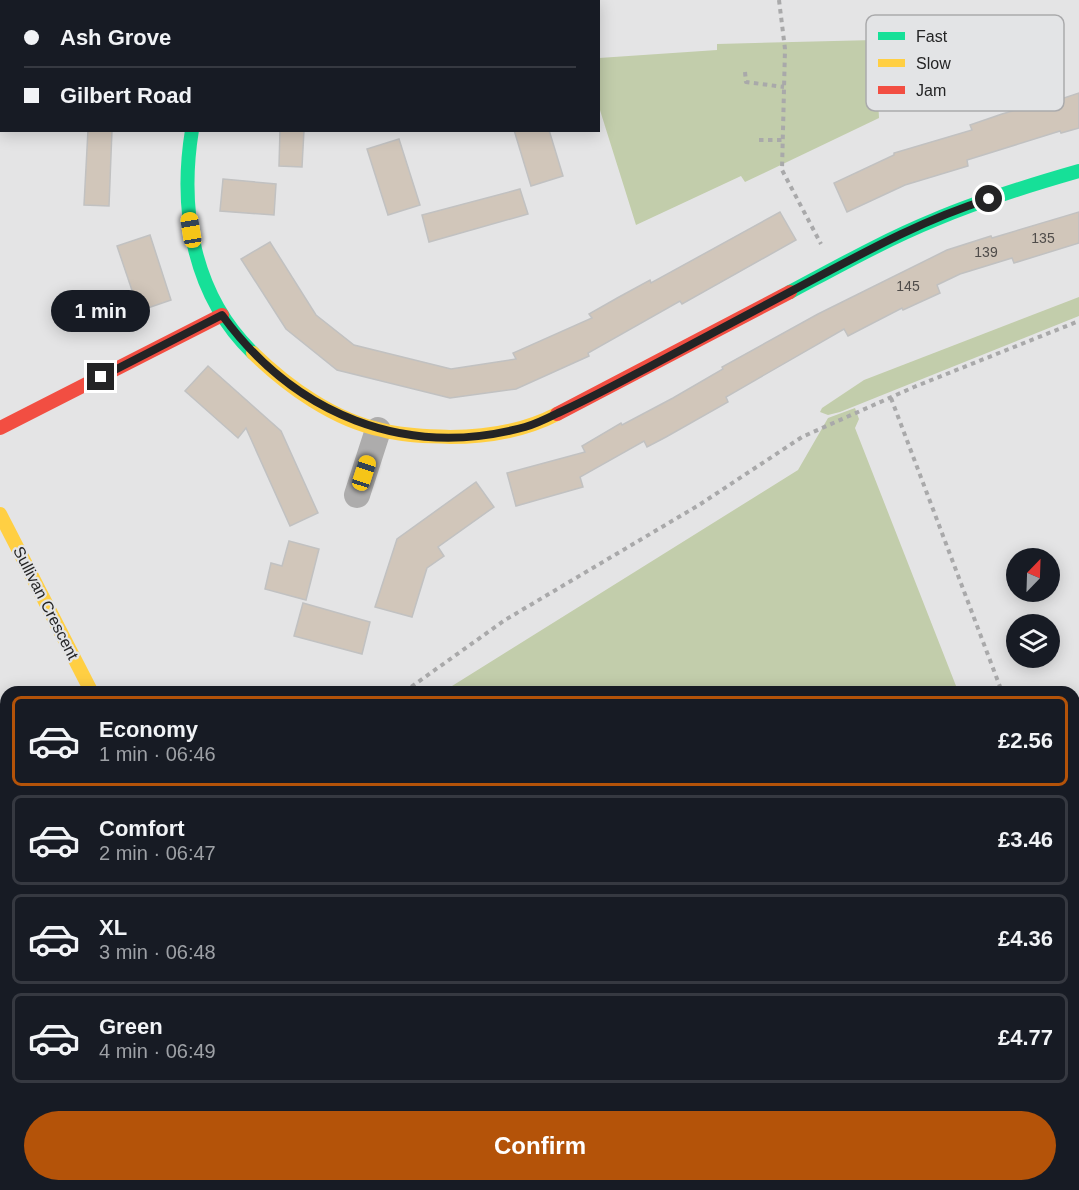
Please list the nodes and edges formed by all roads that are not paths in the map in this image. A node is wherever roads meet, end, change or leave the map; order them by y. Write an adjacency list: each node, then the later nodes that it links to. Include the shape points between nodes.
1 (192, 132): 3 (street, via 186,186 189,220 195,252)
2 (1079, 171): 4 (street, via 970,205 904,232 586,400 526,427 471,436)
3 (222, 315): 4 (street, via 238,338 286,382 310,399); 5 (street)
4 (378, 430): 6 (street)
5 (0, 435)
6 (357, 495)
7 (0, 514): 8 (street, Sullivan Crescent)
8 (88, 686)

